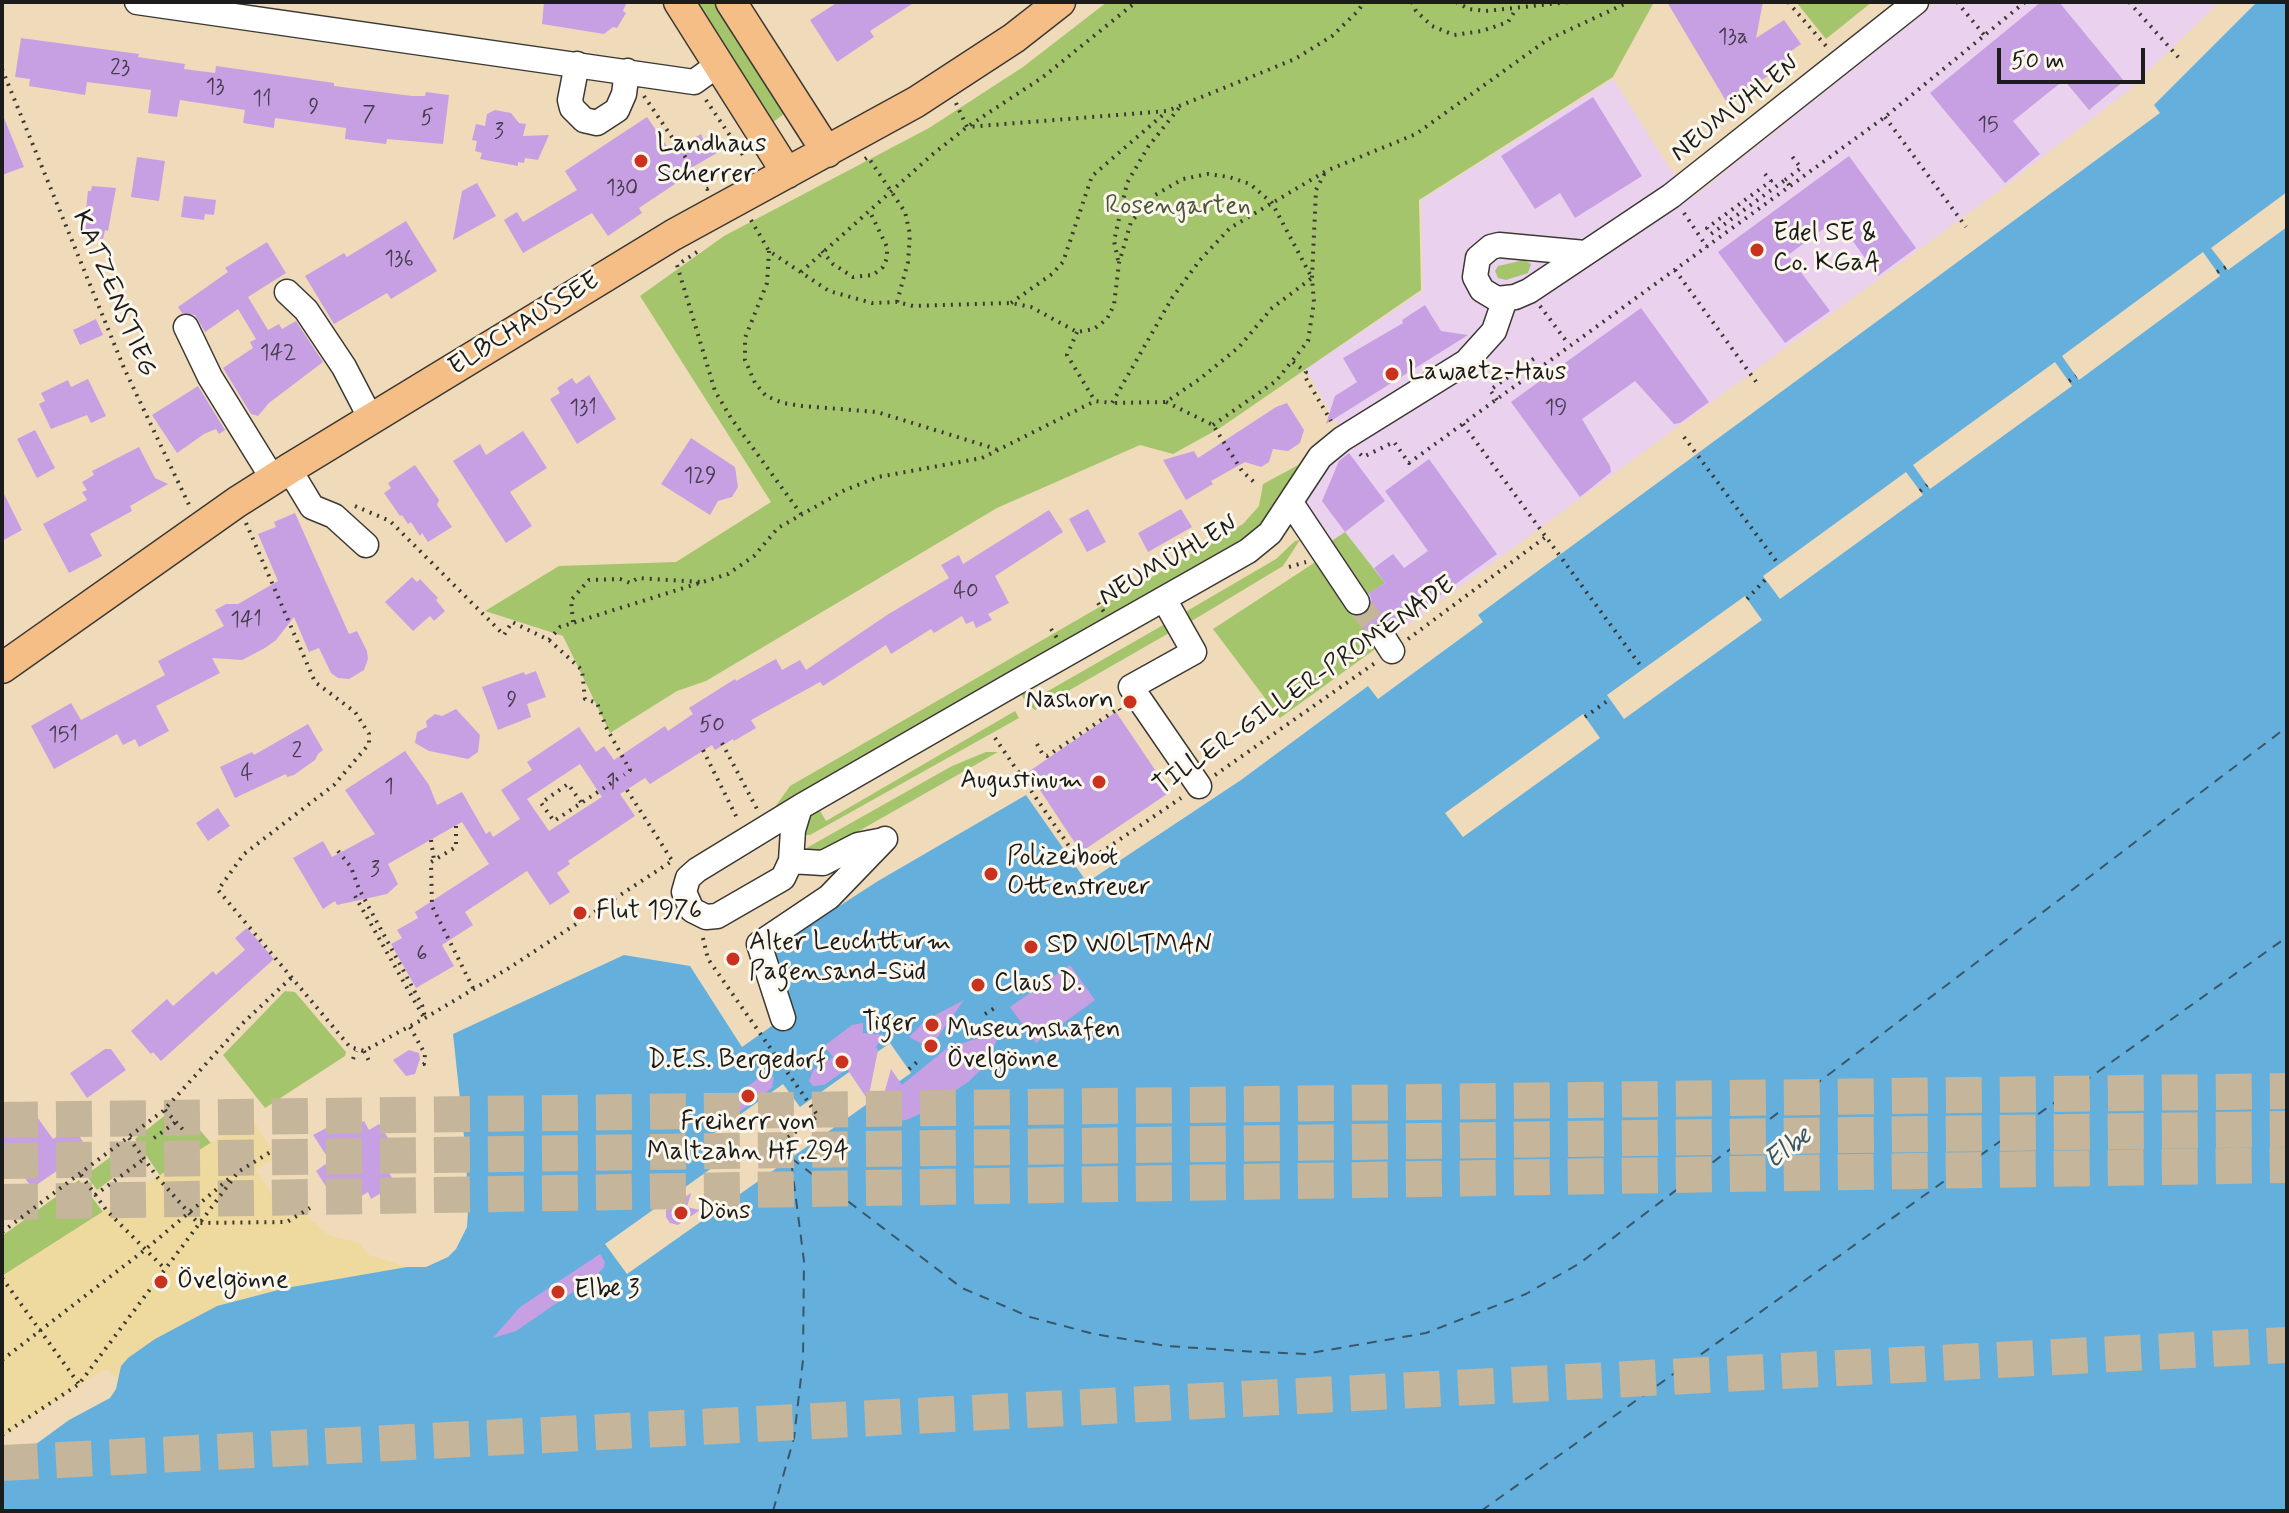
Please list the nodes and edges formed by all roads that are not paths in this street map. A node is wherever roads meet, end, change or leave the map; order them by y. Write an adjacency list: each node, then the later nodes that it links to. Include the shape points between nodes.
1 (137, 2): 6 (street)
2 (679, 2): 7 (main road)
3 (731, 2): 9 (main road)
4 (1060, 2): 9 (main road, ELBCHAUSSEE, via 944,84)
5 (1916, 2): 11 (street, NEUMÜHLEN, via 1671,196)
6 (577, 64): 8 (street); 8 (street, via 572,108 584,120 597,123 617,110)
7 (719, 64): 8 (street, via 694,82); 10 (main road, via 756,149)
8 (627, 71)
9 (827, 152): 10 (main road, ELBCHAUSSEE)
10 (787, 173): 15 (main road, ELBCHAUSSEE, via 615,269)
11 (1585, 253): 13 (street, NEUMÜHLEN, via 1529,291); 13 (street, via 1491,247 1478,258 1475,277 1489,296)
12 (287, 292): 15 (street, via 306,310 344,367)
13 (1505, 299): 17 (street, NEUMÜHLEN, via 1483,346 1451,373 1328,449)
14 (186, 327): 16 (street, via 210,377)
15 (371, 419): 16 (main road, ELBCHAUSSEE)
16 (281, 474): 18 (street, via 312,507 334,516); 21 (main road, ELBCHAUSSEE)
17 (1291, 503): 19 (street, NEUMÜHLEN, via 1270,533 1248,551); 20 (street)
18 (366, 545)
19 (1164, 599): 22 (street, via 1194,652 1131,687); 23 (street, NEUMÜHLEN)
20 (1357, 602)
21 (2, 668)
22 (1199, 786)
23 (800, 807): 24 (street); 24 (street, NEUMÜHLEN, via 697,870 685,884 686,902 696,913 717,916 783,878)
24 (791, 861): 25 (street, via 823,863 858,845 885,839 829,897 759,944)
25 (783, 1018)

